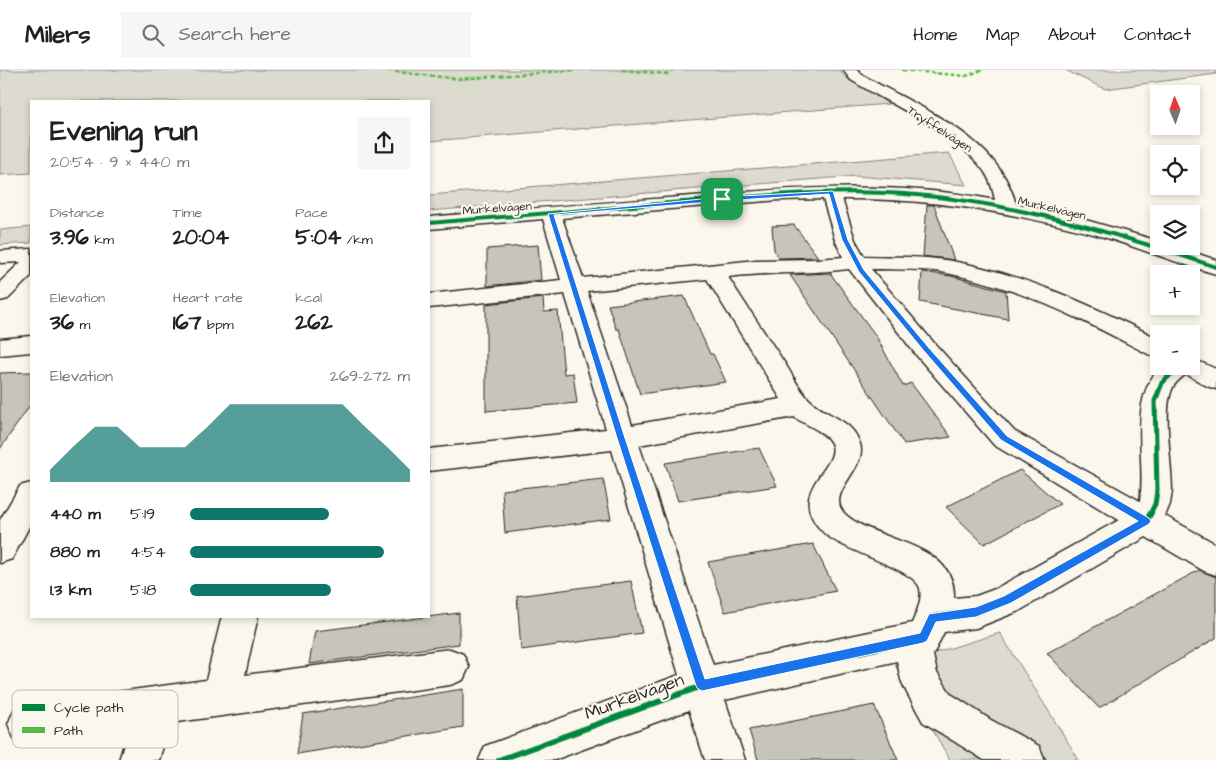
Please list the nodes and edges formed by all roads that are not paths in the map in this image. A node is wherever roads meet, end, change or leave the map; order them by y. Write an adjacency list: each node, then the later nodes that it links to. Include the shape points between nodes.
1 (850, 70): 3 (street, Tryffelvägen, via 862,81 949,133 980,156 998,179)
2 (831, 193): 3 (street, Murkelvägen, via 916,195); 4 (street, Murkelvägen, via 779,194); 8 (street, via 845,240)
3 (1007, 208): 10 (street, Murkelvägen, via 1091,227)
4 (551, 214): 5 (street, Murkelvägen); 12 (street, Murkelvägen)
5 (430, 223)
6 (30, 254): 7 (street)
7 (0, 256)
8 (856, 262): 11 (street); 16 (street, via 951,267 986,276 1056,301); 25 (street, via 926,350 1004,438)
9 (30, 265): 13 (street)
10 (1216, 268)
11 (713, 271): 12 (street); 21 (street)
12 (574, 286): 14 (street); 22 (street, Murkelvägen)
13 (0, 294)
14 (430, 301)
15 (30, 344): 17 (street)
16 (1150, 344)
17 (0, 347)
18 (1200, 371): 20 (street)
19 (1168, 375): 25 (street, via 1155,396 1156,488 1154,505)
20 (1216, 380)
21 (799, 406): 22 (street); 29 (street, via 833,428 846,444 847,456 823,496 829,517 838,526 926,570 934,578 938,591)
22 (621, 438): 23 (street); 31 (street, Murkelvägen)
23 (430, 460)
24 (20, 512): 26 (street)
25 (1146, 521): 27 (street); 29 (street, Murkelvägen, via 1007,600)
26 (0, 549)
27 (1216, 560)
28 (240, 618): 32 (street)
29 (928, 627): 31 (street, Murkelvägen); 38 (street, via 914,652 920,680 938,708)
30 (450, 667): 32 (street)
31 (702, 686): 36 (street, Murkelvägen); 37 (street, Murkelvägen)
32 (221, 697): 33 (street)
33 (178, 703)
34 (143, 748): 35 (street)
35 (139, 760)
36 (499, 760)
37 (725, 760)
38 (1025, 760)

